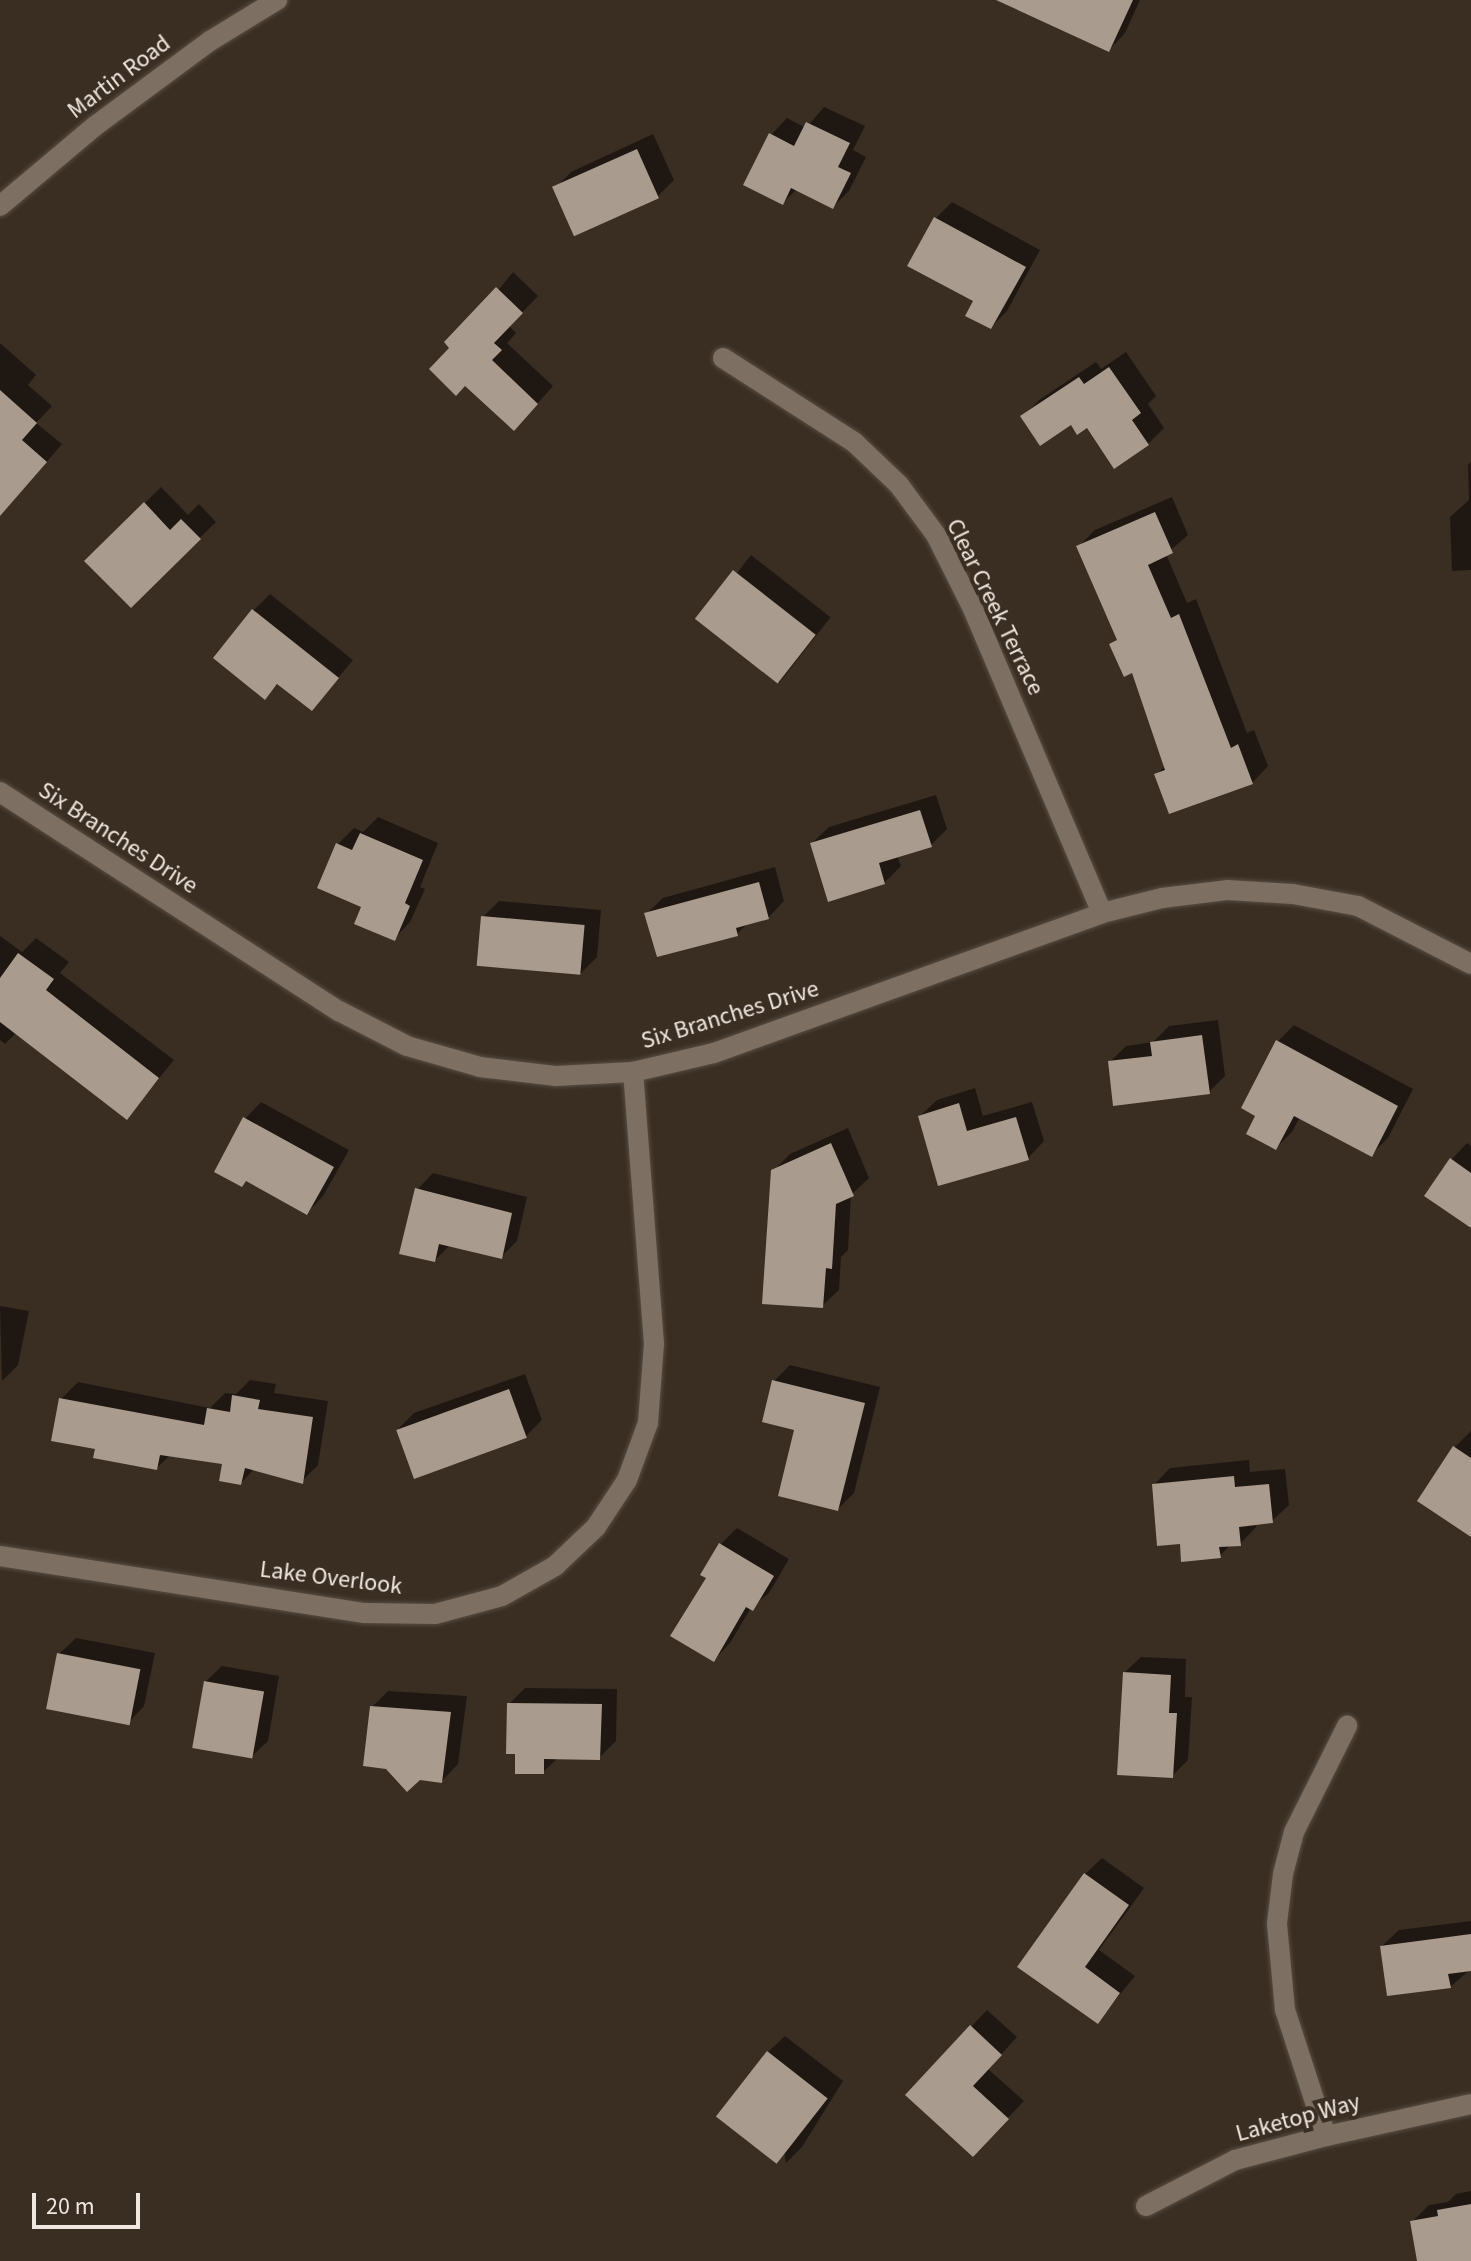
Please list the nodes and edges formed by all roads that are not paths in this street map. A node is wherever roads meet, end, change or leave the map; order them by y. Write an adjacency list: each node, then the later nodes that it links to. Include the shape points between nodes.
1 (277, 0): 2 (street, Martin Road, via 210,41 107,117)
2 (0, 206)
3 (723, 358): 5 (street, Clear Creek Terrace, via 854,442 899,485 936,535 973,609)
4 (0, 792): 7 (street, Six Branches Drive, via 339,1011 407,1046 480,1067 556,1076)
5 (1102, 913): 6 (street, Six Branches Drive, via 1227,890 1293,894 1358,906); 7 (street, Six Branches Drive, via 714,1053)
6 (1471, 964)
7 (633, 1072): 8 (street, Lake Overlook, via 654,1344 648,1423 627,1480 596,1527 555,1566 502,1596 435,1614 407,1614 365,1613)
8 (0, 1556)
9 (1347, 1726): 11 (street, via 1294,1832 1277,1923 1285,2010)
10 (1471, 2104): 11 (street, Laketop Way)
11 (1326, 2136): 12 (street, Laketop Way, via 1235,2160)
12 (1146, 2206)

